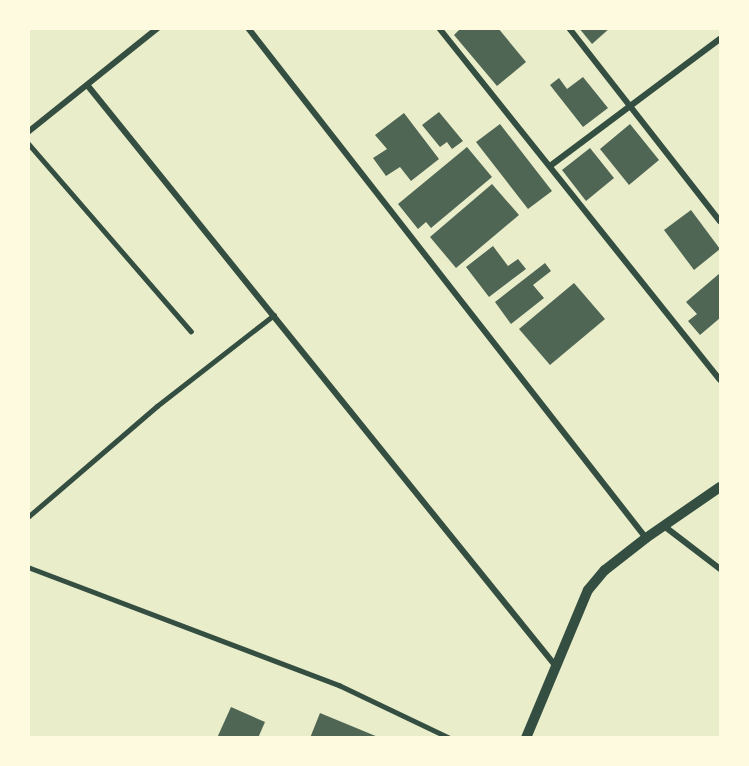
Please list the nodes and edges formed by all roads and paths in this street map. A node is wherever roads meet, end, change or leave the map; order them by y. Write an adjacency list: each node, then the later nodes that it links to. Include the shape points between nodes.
1 (158, 28): 6 (street)
2 (248, 28): 18 (street)
3 (439, 28): 10 (street)
4 (569, 28): 7 (street)
5 (720, 39): 7 (street)
6 (88, 86): 8 (street); 12 (street)
7 (630, 103): 10 (street); 11 (street)
8 (28, 132)
9 (28, 143): 13 (lane)
10 (550, 166): 14 (street)
11 (720, 221)
12 (274, 315): 16 (lane, via 157,406); 21 (street)
13 (191, 331)
14 (720, 380)
15 (720, 487): 17 (street)
16 (28, 517)
17 (664, 525): 18 (street); 20 (street)
18 (646, 538): 21 (street, via 605,570 588,590)
19 (28, 567): 22 (lane, via 339,685)
20 (720, 569)
21 (554, 664): 23 (street)
22 (450, 738)
23 (526, 738)

